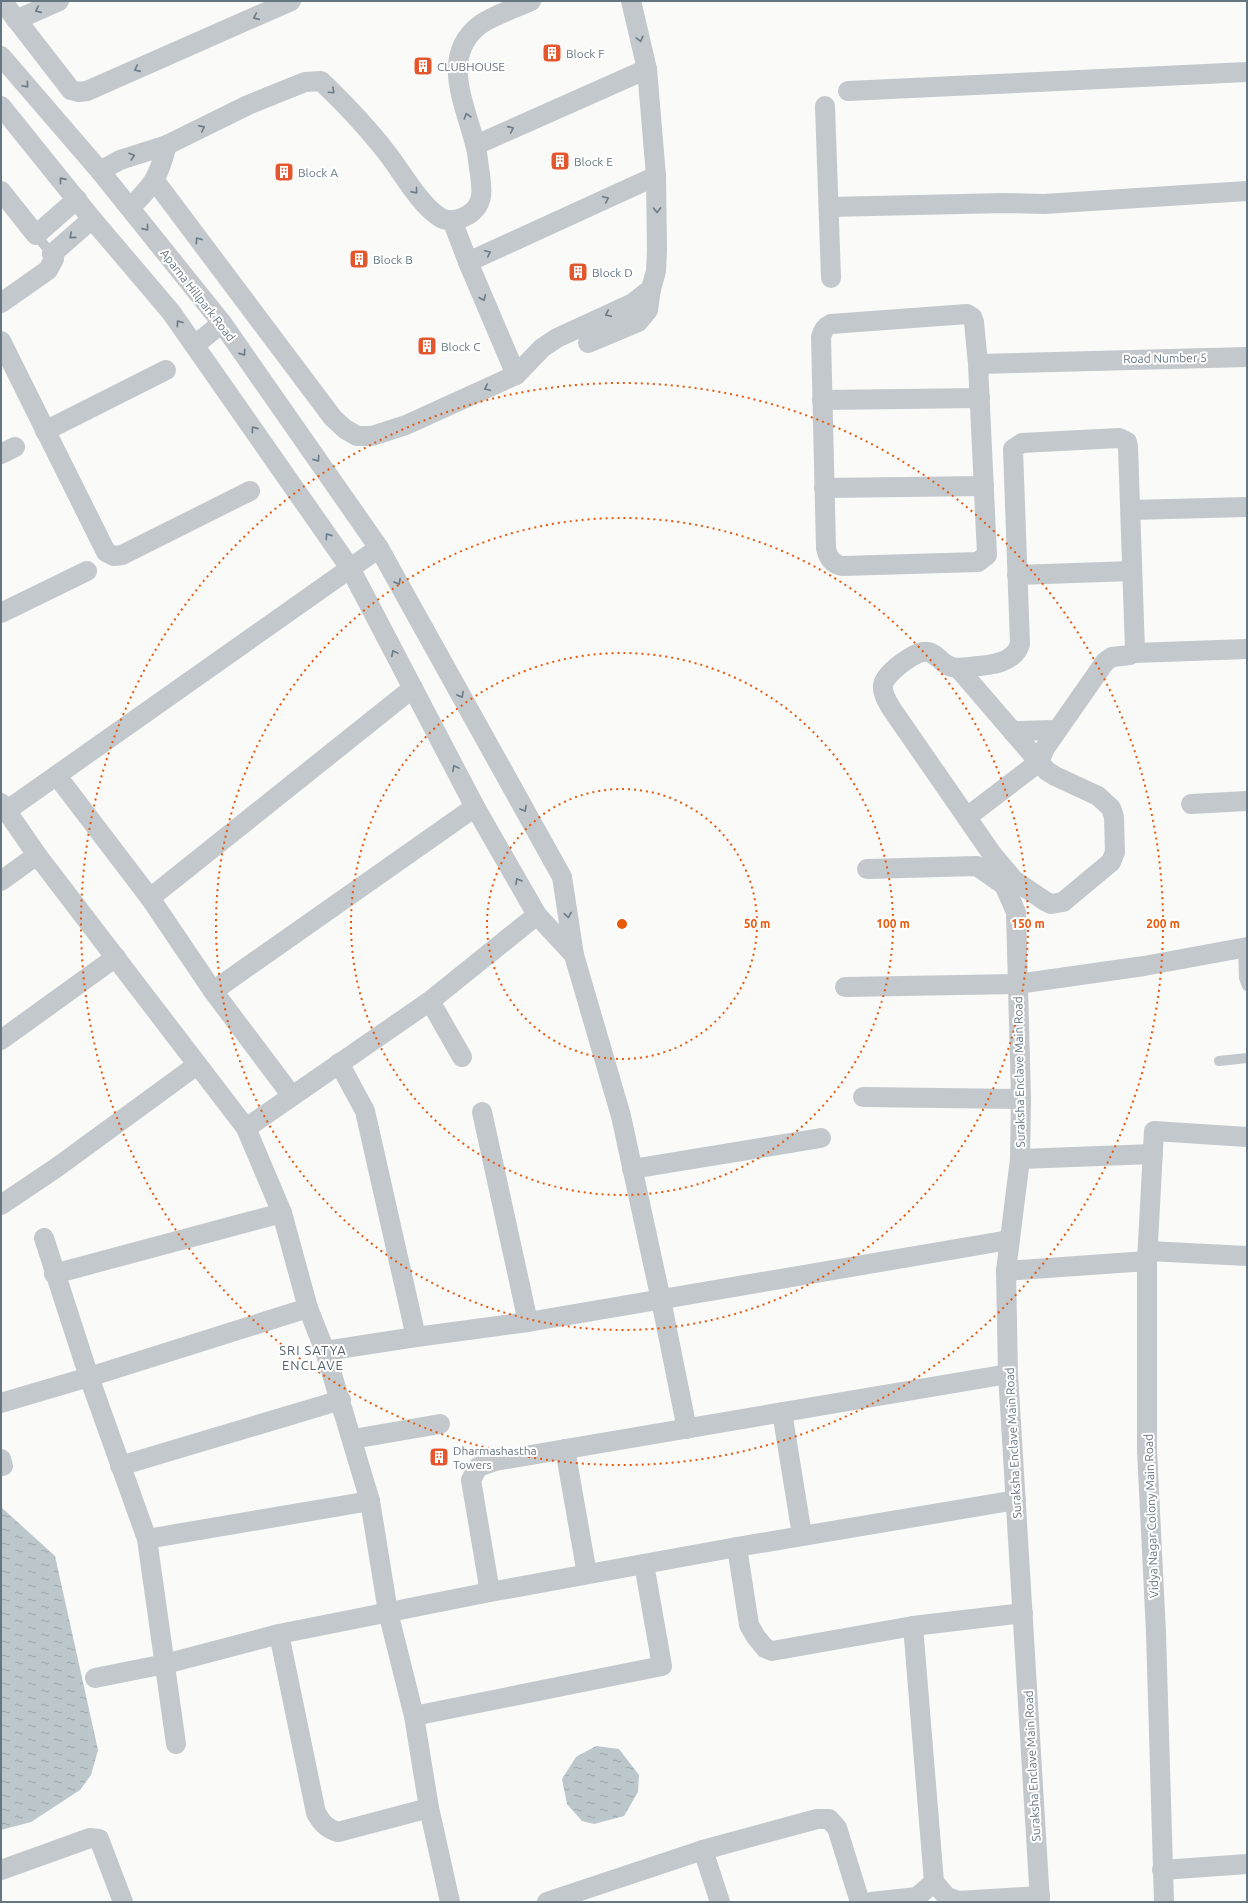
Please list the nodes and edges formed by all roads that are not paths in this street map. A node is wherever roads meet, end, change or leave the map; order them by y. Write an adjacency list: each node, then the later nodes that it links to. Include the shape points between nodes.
1 (2, 1): 7 (street)
2 (59, 1): 7 (street, one-way to 7)
3 (291, 1): 7 (street, one-way to 7, via 87,91 78,92 71,90)
4 (497, 1): 8 (street, via 487,10)
5 (531, 1): 8 (street)
6 (631, 1): 10 (street, one-way to 10)
7 (16, 20)
8 (482, 23): 16 (street, one-way to 8, via 458,84 458,64 462,47)
9 (1, 56): 17 (street, Aparna Hillpark Road, one-way to 17)
10 (647, 69): 16 (street, one-way to 10); 18 (street)
11 (1247, 72): 12 (street)
12 (848, 91)
13 (1, 106): 22 (street, one-way to 13)
14 (825, 106): 23 (street)
15 (167, 145): 17 (street, one-way to 15, via 120,160); 19 (street); 26 (street, one-way to 26, via 262,99 305,82 321,81 382,147 415,192 438,217)
16 (476, 145): 26 (street, via 482,194 476,208 466,217)
17 (100, 171): 24 (street, Aparna Hillpark Road)
18 (656, 176): 29 (street, one-way to 18); 31 (street, one-way to 31, via 657,251 656,271)
19 (155, 181): 24 (street); 40 (street, one-way to 19, via 406,425 372,436 356,436 345,430 333,418)
20 (1, 191): 27 (street)
21 (1247, 191): 23 (street, via 1044,204)
22 (77, 199): 25 (street); 27 (street)
23 (829, 207): 30 (street)
24 (130, 208): 33 (street, Aparna Hillpark Road, one-way to 33)
25 (92, 219): 28 (street, one-way to 28); 36 (street, one-way to 25, via 171,312)
26 (452, 220): 29 (street)
27 (36, 235): 28 (lane)
28 (52, 254): 32 (street, via 54,259 48,270)
29 (468, 262): 40 (street, one-way to 40)
30 (831, 278)
31 (651, 289): 35 (street, via 648,310 638,322); 40 (street, one-way to 40, via 633,302 557,338 542,348)
32 (1, 303)
33 (222, 324): 36 (street); 49 (street, Aparna Hillpark Road, one-way to 49)
34 (1, 341): 43 (street)
35 (588, 343)
36 (195, 345): 50 (street, one-way to 36)
37 (1247, 357): 38 (street, Road Number 5)
38 (978, 364): 41 (street); 42 (street, via 974,322 967,314 831,324 826,326 821,337)
39 (166, 370): 43 (street)
40 (516, 375)
41 (980, 398): 42 (street); 44 (street)
42 (822, 400): 45 (street)
43 (45, 432): 46 (street, via 106,552 114,556 122,555)
44 (984, 486): 45 (street); 45 (street, via 988,549 983,560 842,566 830,560 826,548)
45 (824, 488)
46 (250, 491)
47 (1247, 507): 48 (street)
48 (1131, 510): 52 (street); 53 (street, via 1128,447 1124,439 1029,442 1017,445 1012,455)
49 (379, 548): 50 (street); 76 (street, Aparna Hillpark Road, one-way to 76, via 562,877)
50 (350, 568): 58 (street, one-way to 50); 62 (street)
51 (87, 570): 54 (street)
52 (1132, 571): 53 (street); 56 (street)
53 (1017, 575): 57 (street, via 1020,644 1018,650 1014,656 1002,662)
54 (1, 613)
55 (1247, 650): 56 (street)
56 (1134, 653): 59 (street, via 1105,662)
57 (958, 668): 60 (street); 67 (street, via 944,664 929,652 918,653 889,674 883,690 891,708)
58 (413, 688): 66 (street, one-way to 58); 73 (street)
59 (1057, 730): 60 (street); 61 (street)
60 (1012, 731): 61 (street)
61 (1039, 762): 67 (street); 68 (street, via 1055,776 1098,796 1110,808 1114,817 1115,852 1111,862 1063,902 1051,904 1014,880)
62 (57, 776): 65 (street); 73 (street)
63 (1247, 801): 64 (street)
64 (1191, 804)
65 (4, 807): 69 (street)
66 (475, 807): 74 (street, one-way to 66); 81 (street)
67 (967, 817): 68 (street)
68 (992, 854): 70 (street)
69 (37, 855): 72 (street); 77 (street)
70 (977, 866): 71 (street); 78 (street, Suraksha Enclave Main Road, via 1004,886 1016,912)
71 (867, 869)
72 (1, 882)
73 (150, 898): 81 (street)
74 (537, 915): 76 (street); 82 (street)
75 (1245, 947): 78 (street, via 1144,966); 79 (lane, via 1244,978)
76 (574, 955): 98 (street, Aparna Hillpark Road, via 621,1116)
77 (116, 957): 83 (street); 88 (street)
78 (1017, 984): 80 (street); 91 (street, Suraksha Enclave Main Road)
79 (1247, 986)
80 (845, 987)
81 (213, 991): 89 (street)
82 (430, 1001): 84 (street); 87 (street)
83 (1, 1040)
84 (462, 1057)
85 (1247, 1058): 86 (lane)
86 (1219, 1061)
87 (339, 1063): 89 (street); 110 (street, via 365,1111)
88 (197, 1065): 93 (street); 99 (street, via 56,1168)
89 (292, 1096): 93 (street)
90 (863, 1097): 91 (street)
91 (1021, 1099): 97 (street, Suraksha Enclave Main Road)
92 (482, 1112): 109 (street)
93 (246, 1128): 100 (street)
94 (1247, 1137): 96 (street, Vidya Nagar Colony Main Road, via 1154,1131)
95 (821, 1138): 98 (street)
96 (1153, 1154): 97 (street); 103 (street, Vidya Nagar Colony Main Road)
97 (1020, 1160): 102 (street, Suraksha Enclave Main Road)
98 (632, 1169): 107 (street, Aparna Hillpark Road)
99 (1, 1204)
100 (282, 1213): 106 (street); 108 (street)
101 (44, 1238): 106 (street)
102 (1010, 1240): 105 (street, Suraksha Enclave Main Road); 107 (street)
103 (1148, 1256): 104 (street); 105 (street); 142 (street, Vidya Nagar Colony Main Road, via 1148,1450)
104 (1247, 1256)
105 (1006, 1271): 112 (street, Suraksha Enclave Main Road)
106 (54, 1274): 113 (street)
107 (661, 1300): 109 (street); 118 (street, Aparna Hillpark Road)
108 (308, 1308): 111 (street); 113 (street)
109 (528, 1322): 110 (street)
110 (416, 1337): 111 (street)
111 (325, 1351): 114 (street)
112 (1008, 1374): 116 (street); 122 (street, Suraksha Enclave Main Road)
113 (88, 1378): 115 (street); 121 (street)
114 (341, 1400): 119 (street); 121 (street)
115 (1, 1403)
116 (782, 1412): 118 (street); 124 (street)
117 (440, 1424): 119 (street)
118 (687, 1429): 120 (street)
119 (353, 1439): 123 (street)
120 (565, 1449): 128 (street); 129 (street, via 495,1461 478,1467 471,1480)
121 (120, 1466): 125 (street)
122 (1016, 1500): 124 (street); 131 (street, Suraksha Enclave Main Road)
123 (370, 1502): 125 (street); 130 (street)
124 (802, 1535): 126 (street)
125 (147, 1539): 134 (street)
126 (737, 1546): 127 (street); 132 (street, via 750,1625 765,1648 772,1651)
127 (644, 1564): 128 (street); 136 (street, via 662,1666)
128 (587, 1574): 129 (street)
129 (490, 1592): 130 (street)
130 (388, 1612): 133 (street); 136 (street)
131 (1023, 1613): 132 (street); 144 (street, Suraksha Enclave Main Road)
132 (913, 1626): 143 (street)
133 (279, 1634): 134 (street); 138 (street, via 316,1813 322,1822 329,1829 338,1832)
134 (165, 1664): 135 (street); 137 (street)
135 (95, 1678)
136 (414, 1716): 138 (street)
137 (176, 1744)
138 (429, 1808): 146 (street)
139 (703, 1850): 147 (street); 148 (street); 149 (street, via 817,1819 829,1819 837,1828)
140 (1247, 1864): 142 (street)
141 (1, 1870): 145 (street, via 90,1838 99,1839)
142 (1162, 1870): 151 (street, Vidya Nagar Colony Main Road)
143 (934, 1882): 144 (street, via 946,1897 958,1901); 150 (street, via 917,1897)
144 (1040, 1899)
145 (123, 1902)
146 (450, 1902)
147 (548, 1902)
148 (720, 1902)
149 (860, 1902)
150 (871, 1902)
151 (1164, 1902)

